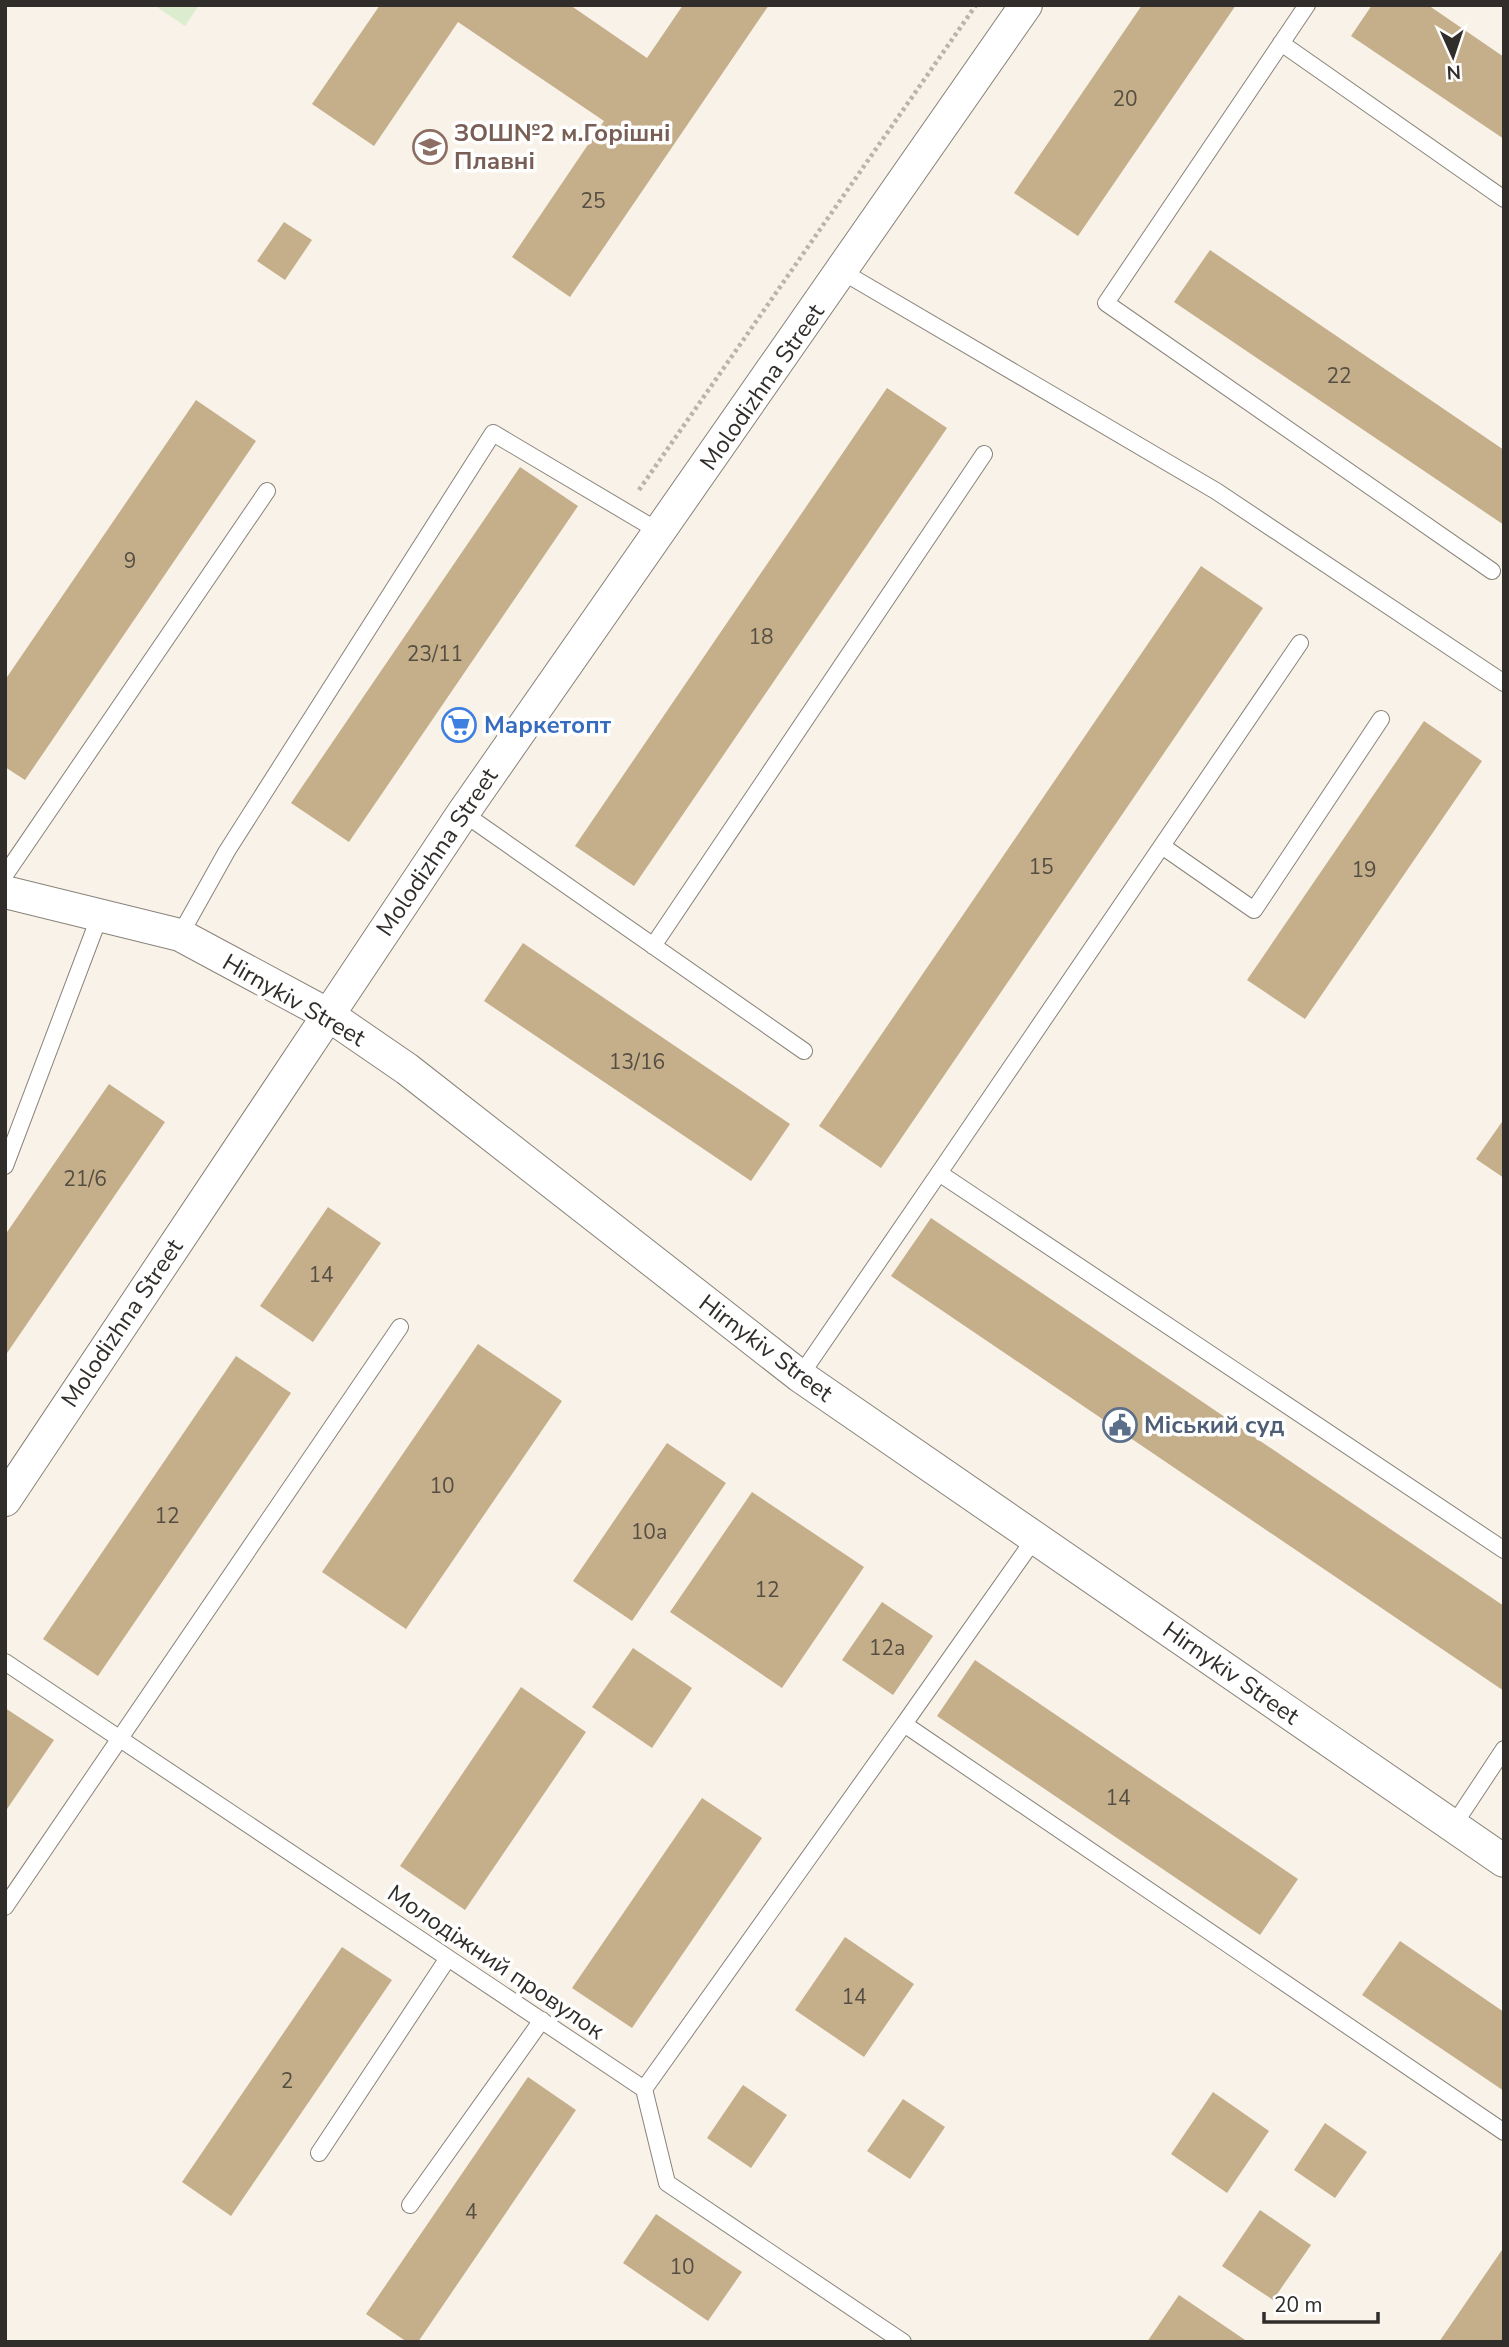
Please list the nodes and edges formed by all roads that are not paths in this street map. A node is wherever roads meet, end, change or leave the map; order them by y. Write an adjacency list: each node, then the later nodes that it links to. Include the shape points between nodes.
1 (1026, 5): 5 (street, Molodizhna Street)
2 (1307, 5): 3 (lane)
3 (1281, 43): 4 (lane); 9 (lane, via 1106,303)
4 (1504, 199)
5 (843, 272): 8 (street, Molodizhna Street); 11 (lane, via 1216,491)
6 (984, 454): 19 (lane)
7 (267, 491): 15 (lane)
8 (660, 532): 13 (street, Molodizhna Street); 18 (lane, via 492,433 227,850)
9 (1492, 571)
10 (1300, 643): 14 (lane)
11 (1504, 683)
12 (1381, 719): 14 (lane, via 1254,910)
13 (463, 813): 19 (lane); 20 (street, Molodizhna Street)
14 (1162, 846): 23 (lane)
15 (5, 875)
16 (5, 892): 17 (street, Hirnykiv Street)
17 (100, 915): 18 (street, Hirnykiv Street); 22 (lane)
18 (180, 935): 20 (street, Hirnykiv Street)
19 (653, 946): 21 (lane)
20 (327, 1014): 25 (street, Hirnykiv Street, via 407,1069); 26 (street, Molodizhna Street)
21 (804, 1051)
22 (5, 1166)
23 (939, 1173): 25 (lane); 28 (lane)
24 (400, 1326): 31 (lane)
25 (800, 1376): 27 (street, Hirnykiv Street)
26 (5, 1500)
27 (1035, 1538): 30 (lane); 33 (street, Hirnykiv Street)
28 (1504, 1549)
29 (5, 1661): 31 (lane, Молодіжний провулок)
30 (904, 1724): 38 (lane); 39 (lane)
31 (121, 1739): 35 (lane); 36 (lane, Молодіжний провулок)
32 (1504, 1749): 33 (lane)
33 (1453, 1826): 34 (street, Hirnykiv Street)
34 (1504, 1861)
35 (5, 1908)
36 (448, 1958): 37 (lane, Молодіжний провулок); 40 (lane)
37 (542, 2020): 38 (lane, Молодіжний провулок); 41 (lane)
38 (644, 2089): 42 (lane, via 667,2183)
39 (1504, 2132)
40 (319, 2153)
41 (410, 2205)
42 (903, 2342)

